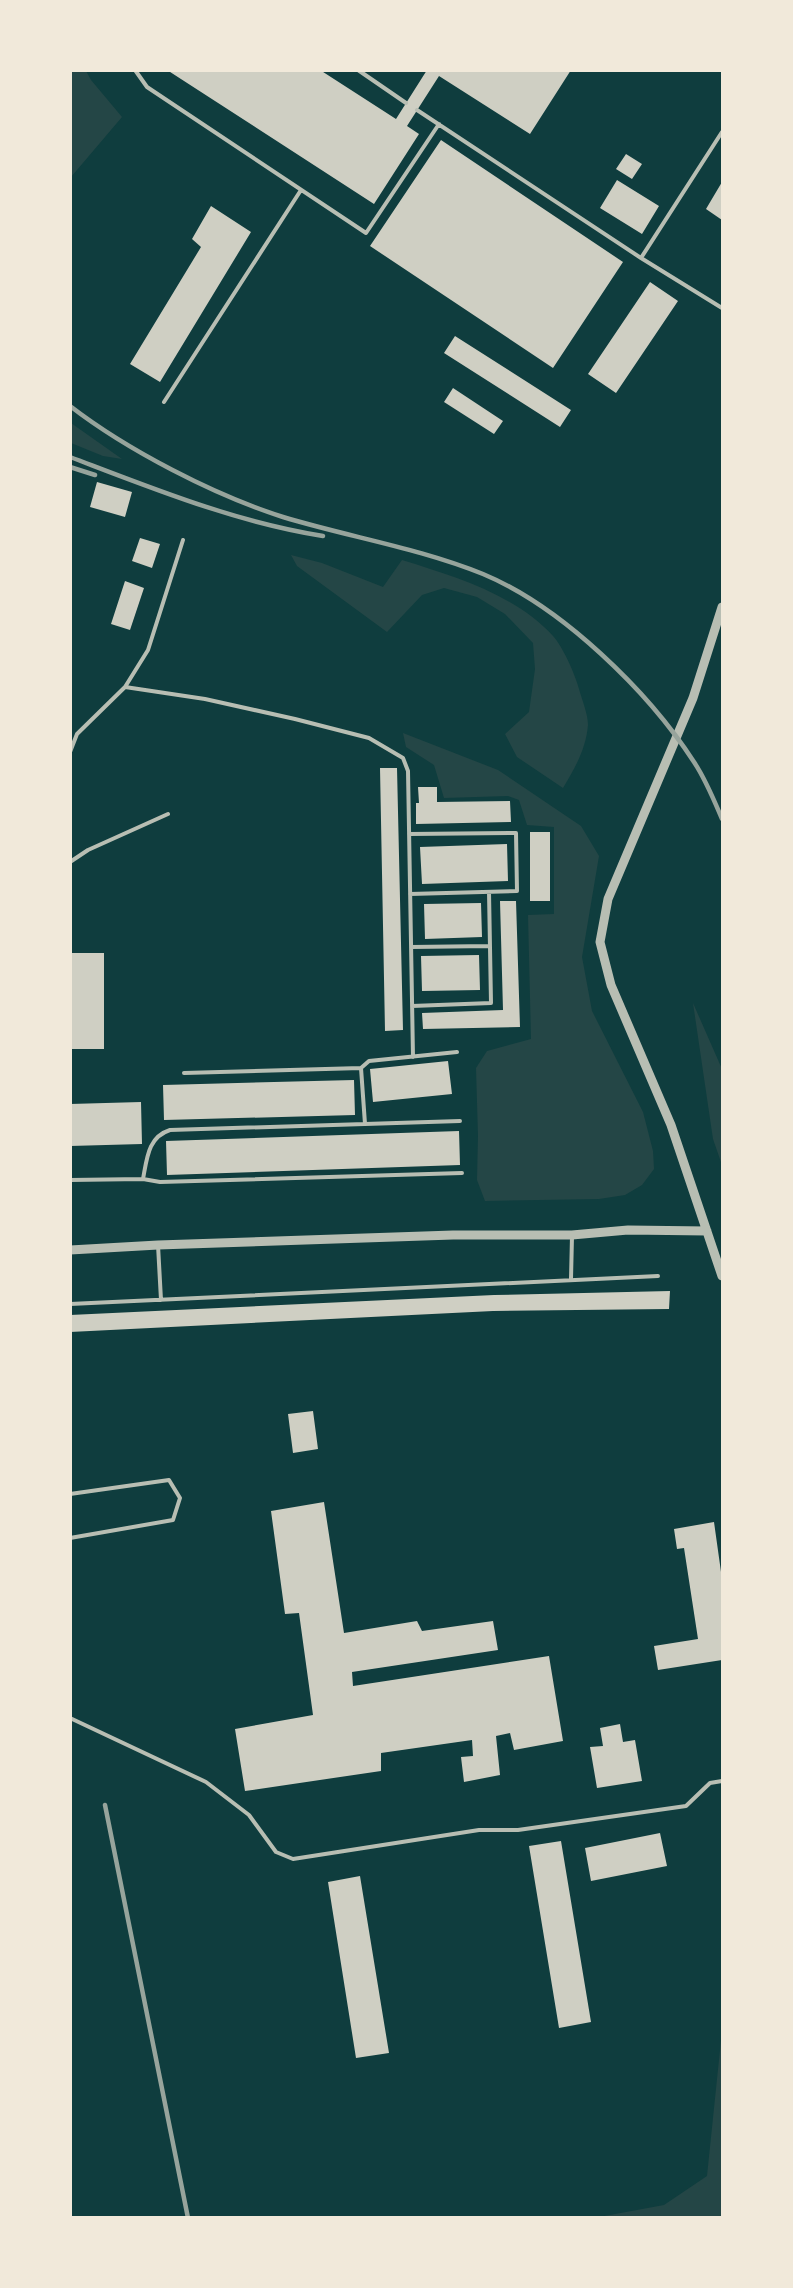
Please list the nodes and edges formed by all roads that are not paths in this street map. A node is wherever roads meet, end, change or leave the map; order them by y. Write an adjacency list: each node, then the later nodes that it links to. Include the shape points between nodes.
1 (135, 70): 7 (lane, via 147,87)
2 (358, 70): 3 (lane)
3 (406, 103)
4 (417, 110): 5 (lane)
5 (439, 124): 7 (lane, via 366,233); 8 (lane)
6 (723, 132): 8 (lane)
7 (301, 190): 10 (lane)
8 (640, 258): 9 (lane)
9 (723, 308)
10 (164, 402)
11 (183, 540): 13 (lane, via 148,650)
12 (723, 607): 32 (street, via 693,698 608,899 600,942 611,985 671,1125)
13 (124, 687): 14 (lane, via 77,734); 16 (lane, via 205,699 369,738 403,758 408,771)
14 (70, 752)
15 (168, 814): 17 (lane)
16 (409, 834): 18 (lane, via 516,833 517,891); 19 (lane)
17 (70, 862)
18 (489, 892): 19 (lane); 20 (lane)
19 (410, 894): 21 (lane)
20 (490, 946): 21 (lane); 22 (lane, via 491,1003)
21 (411, 947): 22 (lane)
22 (412, 1006): 24 (lane)
23 (457, 1052): 24 (lane)
24 (413, 1057): 25 (lane, via 369,1061)
25 (361, 1068): 26 (lane); 28 (lane)
26 (184, 1073)
27 (460, 1121): 28 (lane)
28 (365, 1124): 30 (lane, via 170,1130 160,1133 149,1147)
29 (462, 1173): 30 (lane, via 160,1182)
30 (143, 1179): 31 (lane)
31 (70, 1180)
32 (707, 1230): 33 (street); 37 (street)
33 (572, 1235): 34 (street); 38 (lane)
34 (158, 1245): 35 (street); 39 (lane)
35 (70, 1250)
36 (658, 1276): 38 (lane)
37 (723, 1276)
38 (571, 1279): 39 (lane)
39 (161, 1300): 40 (lane)
40 (70, 1304)
41 (70, 1494): 42 (lane, via 169,1480 180,1498 173,1520)
42 (70, 1538)
43 (70, 1718): 44 (lane, via 206,1782 249,1815 276,1852 293,1859 479,1830 518,1830 686,1806 710,1783)
44 (723, 1781)

